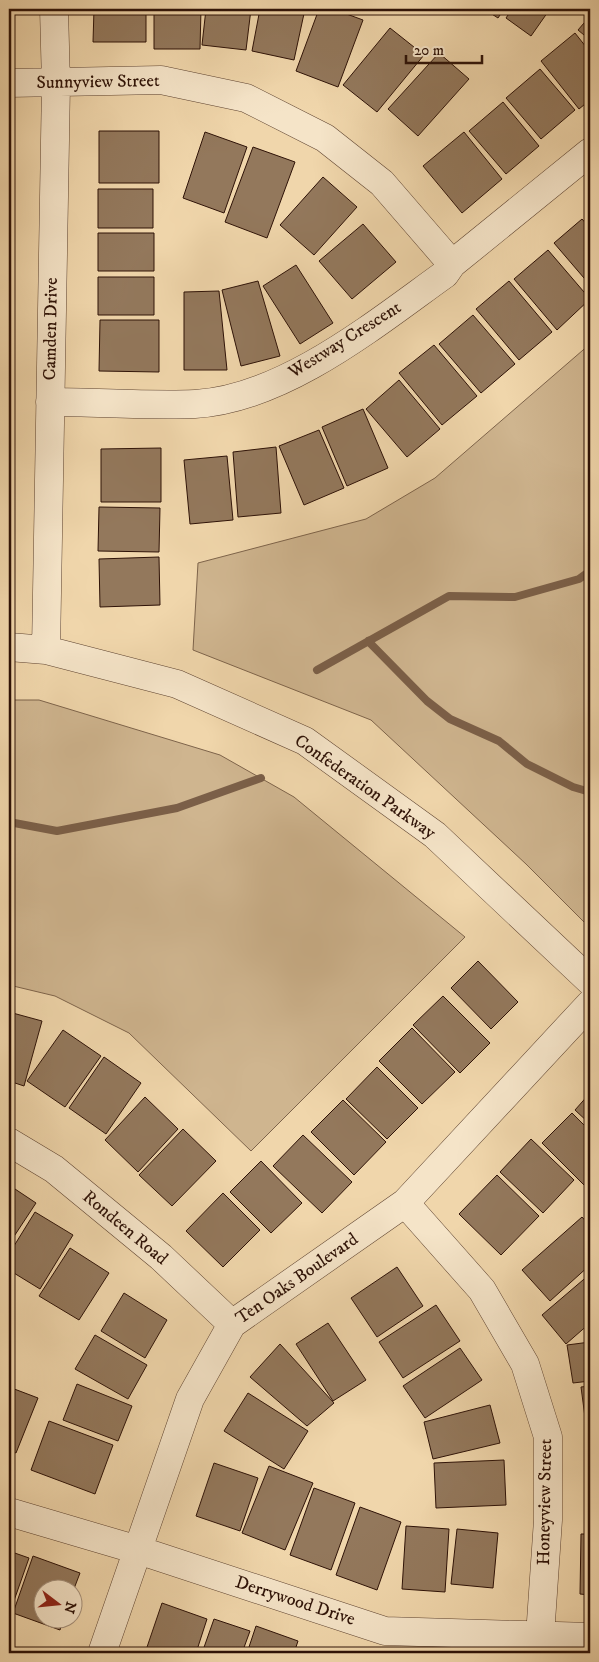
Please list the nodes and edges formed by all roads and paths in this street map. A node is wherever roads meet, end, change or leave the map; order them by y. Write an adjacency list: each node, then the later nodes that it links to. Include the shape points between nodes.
1 (54, 9): 3 (street, Camden Drive)
2 (9, 83): 3 (street, Sunnyview Street)
3 (56, 84): 5 (street, Sunnyview Street, via 161,80 246,98 325,138 382,183); 6 (street, Camden Drive)
4 (590, 152): 5 (street, Westway Crescent)
5 (452, 264): 6 (street, Westway Crescent, via 438,280 301,372 242,394 196,404)
6 (50, 402): 8 (street, Camden Drive)
7 (9, 647): 8 (street, Confederation Parkway)
8 (46, 650): 9 (street, Confederation Parkway, via 177,684 304,741 434,835)
9 (590, 982)
10 (590, 1004): 12 (street, Ten Oaks Boulevard)
11 (9, 1142): 13 (street, Rondeen Road, via 54,1169 160,1256)
12 (405, 1202): 13 (street, Ten Oaks Boulevard); 16 (street, Honeyview Street, via 482,1290 525,1364 548,1437 548,1520)
13 (232, 1324): 15 (street, Ten Oaks Boulevard, via 190,1399)
14 (9, 1512): 15 (street, Derrywood Drive)
15 (138, 1550): 16 (street, Derrywood Drive, via 385,1631); 18 (street, Ten Oaks Boulevard)
16 (540, 1636): 17 (street, Derrywood Drive)
17 (590, 1637)
18 (102, 1653)

